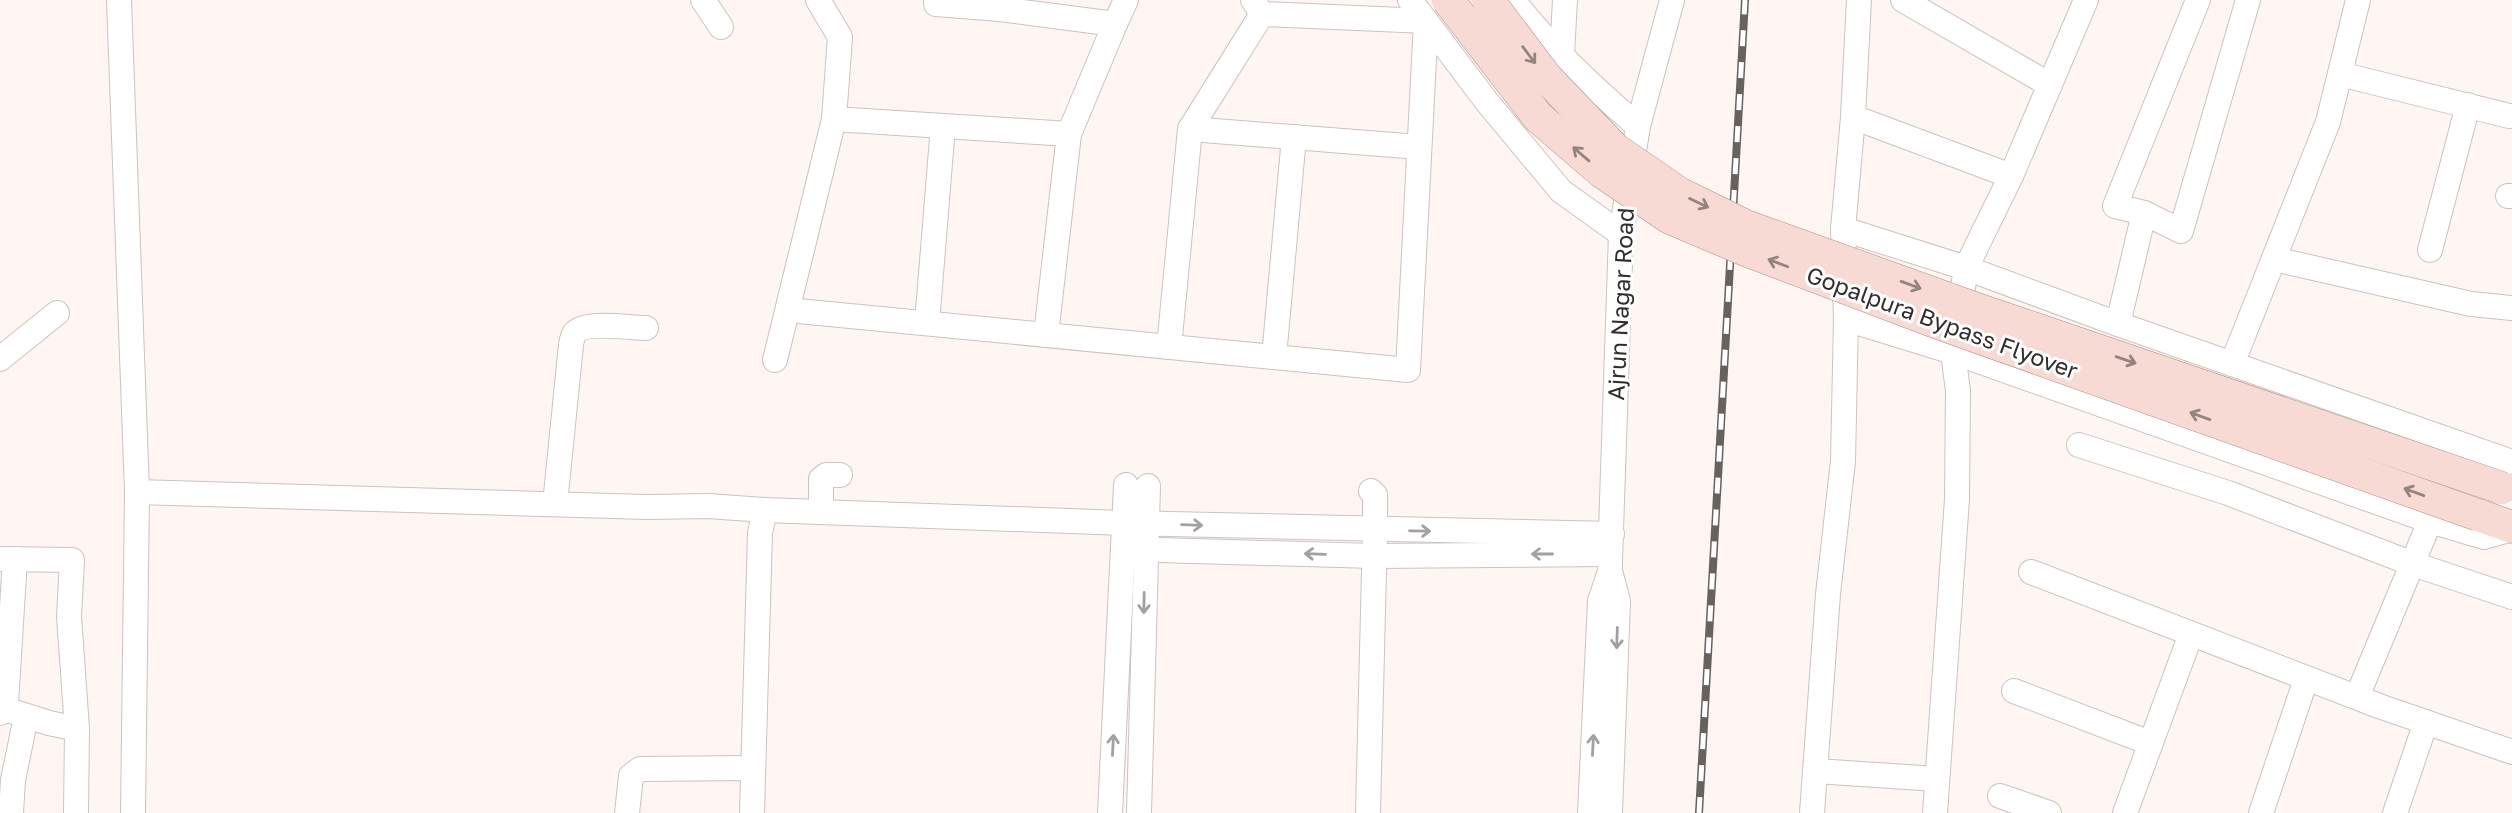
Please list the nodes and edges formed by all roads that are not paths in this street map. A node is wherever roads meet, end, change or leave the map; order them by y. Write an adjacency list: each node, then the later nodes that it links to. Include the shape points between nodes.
1 (119, 0): 61 (street)
2 (703, 0): 21 (street)
3 (818, 0): 28 (street, via 840,37)
4 (936, 0): 17 (street, via 936,4)
5 (1126, 0): 20 (street)
6 (1410, 0): 19 (street)
7 (1488, 0): 58 (main road, Gopalpura Bypass Flyover, one-way to 58, bridge, via 1546,77 1615,149 1679,193 1746,226 1977,309)
8 (1513, 0): 22 (street)
9 (1565, 0): 22 (street)
10 (1672, 0): 30 (street, Ajrun Nagar Road)
11 (1859, 0): 27 (street)
12 (1903, 0): 24 (street)
13 (2086, 0): 24 (street)
14 (2198, 0): 36 (street, via 2115,206)
15 (2248, 0): 36 (street, via 2181,231)
16 (2358, 0): 23 (street)
17 (1002, 4): 20 (street)
18 (1258, 7): 19 (street); 31 (street)
19 (1437, 11): 34 (street); 38 (street, via 1487,102 1561,191); 67 (main road, Gopalpura Bypass Flyover, one-way to 19, bridge, via 1938,323 1670,218 1602,172 1538,117)
20 (1115, 24): 32 (street)
21 (721, 27)
22 (1562, 54): 30 (street)
23 (2340, 74): 25 (street); 40 (street, via 2328,122)
24 (2050, 85): 35 (street)
25 (2468, 105): 26 (street); 39 (street)
26 (2510, 116)
27 (1853, 117): 35 (street); 37 (street)
28 (834, 119): 29 (street); 43 (street)
29 (943, 126): 32 (street); 46 (street)
30 (1639, 126): 38 (street, Ajrun Nagar Road)
31 (1190, 129): 33 (street); 50 (street)
32 (1069, 134): 49 (street)
33 (1294, 137): 34 (street); 52 (street)
34 (1419, 147): 52 (street, via 1408,370)
35 (2011, 176): 41 (street)
36 (2144, 213): 47 (street)
37 (1843, 229): 41 (street); 45 (street)
38 (1621, 234): 70 (street, Ajrun Nagar Road)
39 (2430, 250)
40 (2274, 259): 42 (street, via 2471,303); 55 (street)
41 (1966, 268): 47 (street); 51 (street)
42 (2512, 307)
43 (788, 310): 46 (street); 54 (street)
44 (57, 313): 53 (street)
45 (1846, 319): 51 (street); 88 (street, via 1843,461)
46 (927, 323): 49 (street)
47 (2118, 324): 55 (street)
48 (646, 328): 62 (street, via 591,326 573,334)
49 (1046, 335): 50 (street)
50 (1169, 347): 52 (street)
51 (1953, 352): 65 (street); 89 (street, via 1958,391 1957,499)
52 (1274, 358)
53 (0, 359)
54 (775, 360)
55 (2232, 363): 58 (street)
56 (2079, 445): 73 (street, via 2228,494)
57 (840, 475): 64 (street, via 821,479)
58 (2509, 480)
59 (1137, 485): 66 (street)
60 (1371, 491): 68 (street)
61 (136, 492): 62 (street); 93 (street)
62 (555, 504): 63 (street)
63 (765, 510): 64 (street); 87 (street)
64 (821, 512): 66 (street)
65 (2430, 521): 67 (street, via 2484,537); 73 (street)
66 (1135, 524): 68 (street, one-way to 68); 69 (street)
67 (2512, 528)
68 (1376, 530): 70 (street, one-way to 70); 71 (street)
69 (1134, 549): 71 (street, one-way to 69); 78 (street); 79 (street, one-way to 79)
70 (1611, 553): 71 (street, one-way to 71); 99 (street, Ajrun Nagar Road, one-way to 70, via 1600,601); 100 (street, Ajrun Nagar Road, one-way to 100, via 1618,601)
71 (1374, 556): 98 (street)
72 (7, 559): 82 (street, via 6,703); 84 (street, via 72,560 69,616)
73 (2413, 564): 75 (street); 81 (street)
74 (2031, 572): 76 (street)
75 (2512, 597)
76 (2191, 634): 77 (street); 85 (street)
77 (2306, 679): 81 (street); 105 (street)
78 (1116, 680): 79 (street); 96 (street, one-way to 78)
79 (1144, 682): 97 (street)
80 (2014, 691): 85 (street)
81 (2357, 696): 83 (street)
82 (10, 713): 84 (street); 91 (street)
83 (2426, 722): 86 (street); 106 (street)
84 (77, 729): 92 (street)
85 (2150, 743): 104 (street)
86 (2512, 752)
87 (753, 768): 94 (street, via 640,769 631,776); 95 (street)
88 (1816, 771): 89 (street); 101 (street)
89 (1937, 779): 102 (street)
90 (2000, 796): 103 (street)
91 (11, 813)
92 (76, 813)
93 (133, 813)
94 (628, 813)
95 (752, 813)
96 (1110, 813)
97 (1139, 813)
98 (1368, 813)
99 (1590, 813)
100 (1610, 813)
101 (1812, 813)
102 (1935, 813)
103 (2049, 813)
104 (2125, 813)
105 (2261, 813)
106 (2395, 813)

